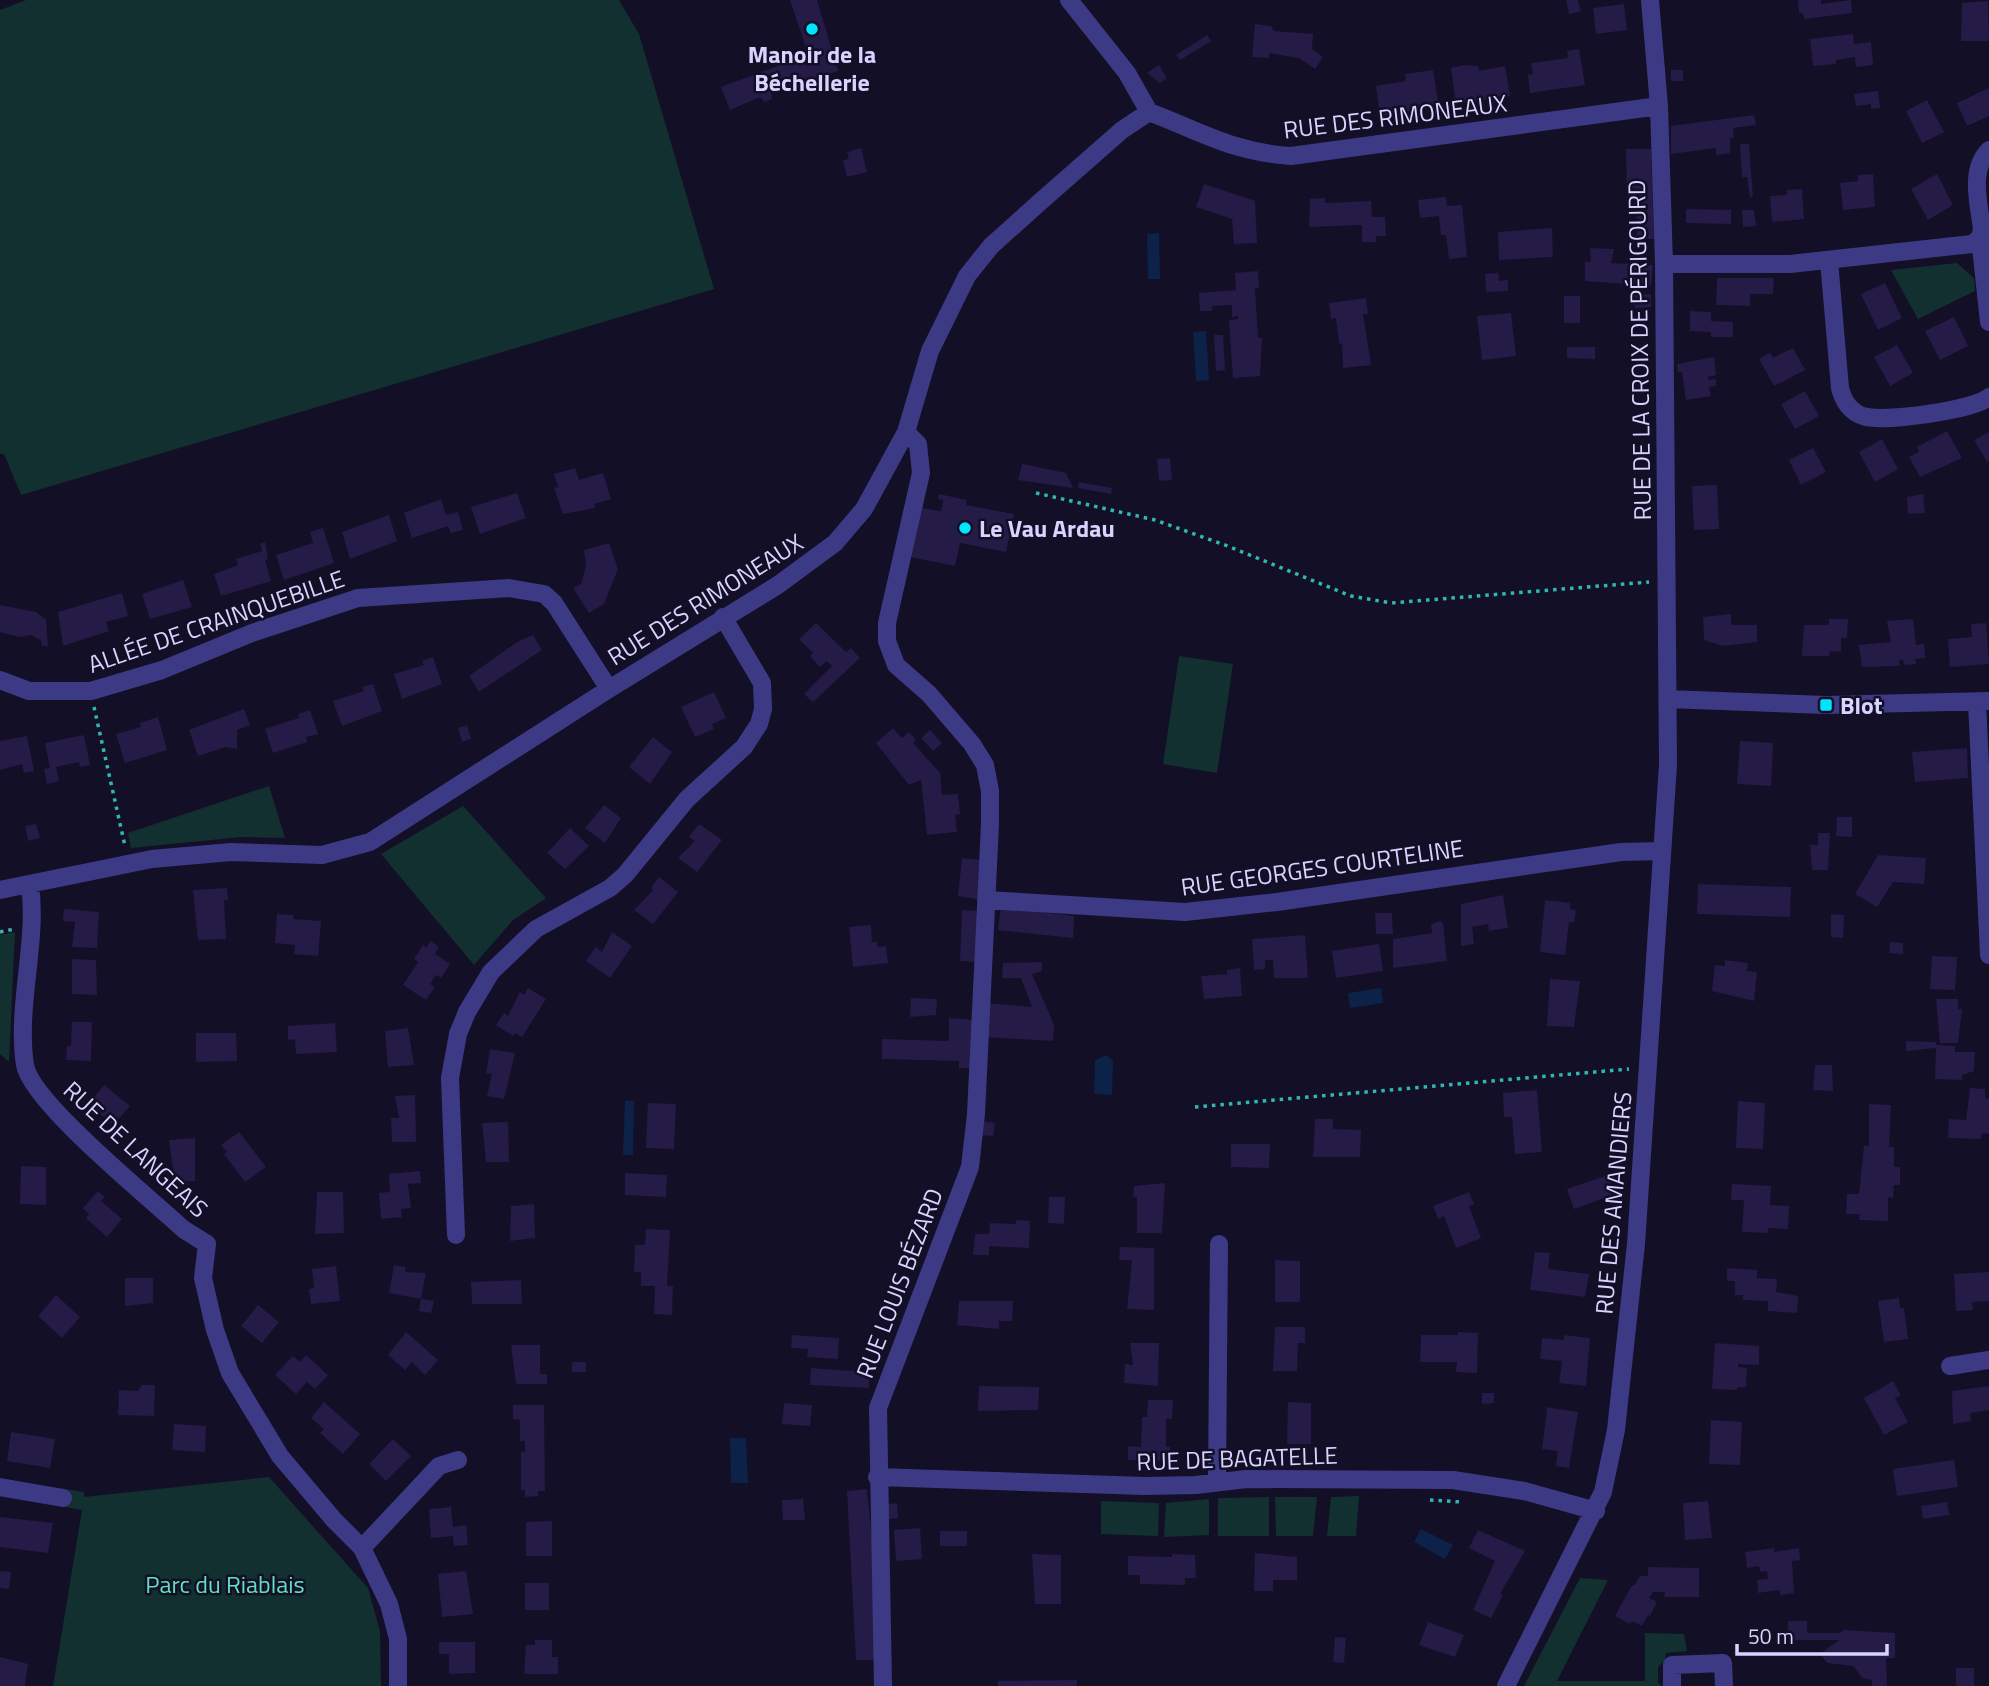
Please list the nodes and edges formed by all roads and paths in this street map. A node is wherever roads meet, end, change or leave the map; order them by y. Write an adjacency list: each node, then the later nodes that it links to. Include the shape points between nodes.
1 (1069, 0): 4 (street, via 1127,73)
2 (1650, 0): 3 (street, RUE DE LA CROIX DE PÉRIGOURD)
3 (1659, 106): 4 (street, RUE DES RIMONEAUX, via 1290,156 1237,149); 8 (street, RUE DE LA CROIX DE PÉRIGOURD)
4 (1149, 112): 11 (street, RUE DES RIMONEAUX, via 1122,130 991,246 967,276 930,351)
5 (1989, 150): 6 (street, via 1977,176)
6 (1980, 238): 7 (street, via 1972,244); 9 (street)
7 (1829, 261): 8 (street, via 1757,266); 10 (street, via 1840,388 1857,414 1880,418 1971,407)
8 (1664, 264): 13 (street, RUE DE LA CROIX DE PÉRIGOURD)
9 (1989, 322)
10 (1989, 397)
11 (906, 432): 14 (street, RUE DES RIMONEAUX, via 864,509 835,542 778,585); 24 (street, RUE LOUIS BÉZARD, via 918,444 921,473 887,641 896,665 929,694 985,765 990,791)
12 (1036, 493): 13 (path, via 1155,520 1372,601)
13 (1666, 580): 18 (street, RUE DE LA CROIX DE PÉRIGOURD)
14 (723, 617): 16 (street, RUE DES RIMONEAUX); 30 (street, via 762,683 759,724 744,747 687,799 625,875 536,929 491,972 467,1012 450,1078)
15 (0, 680): 17 (street, ALLÉE DE CRAINQUEBILLE, via 29,691)
16 (609, 689): 17 (street, ALLÉE DE CRAINQUEBILLE, via 554,603 544,594 509,588 358,598 162,670); 21 (street, RUE DES RIMONEAUX, via 362,845 322,855 231,852)
17 (91, 691): 21 (path)
18 (1668, 699): 19 (street, via 1826,705); 20 (street, RUE DES AMANDIERS)
19 (1983, 701): 27 (street)
20 (1662, 851): 24 (street, RUE GEORGES COURTELINE, via 1608,853 1185,912); 28 (street, RUE DES AMANDIERS)
21 (128, 863): 22 (street, RUE DES RIMONEAUX)
22 (30, 884): 23 (street, RUE DES RIMONEAUX); 42 (street, RUE DE LANGEAIS, via 25,1032 26,1066 32,1083 183,1229 207,1244 203,1278 215,1331 245,1401 280,1456)
23 (0, 890)
24 (987, 900): 35 (street, RUE LOUIS BÉZARD, via 970,1167 878,1408)
25 (19, 928): 26 (path)
26 (0, 932)
27 (1989, 955)
28 (1649, 1067): 29 (path); 41 (street, RUE DES AMANDIERS, via 1616,1430)
29 (1195, 1107)
30 (456, 1234)
31 (1219, 1244): 36 (street)
32 (1989, 1360): 33 (street)
33 (1950, 1366)
34 (458, 1460): 42 (street, via 439,1466)
35 (877, 1477): 36 (street, RUE DE BAGATELLE, via 1144,1486); 44 (street, RUE LOUIS BÉZARD)
36 (1217, 1482): 41 (street, RUE DE BAGATELLE, via 1453,1480 1524,1491)
37 (0, 1487): 38 (street)
38 (63, 1498)
39 (1426, 1500): 40 (path)
40 (1462, 1502)
41 (1596, 1510): 45 (street, RUE DES AMANDIERS)
42 (362, 1548): 43 (street, RUE DE LANGEAIS, via 389,1604 398,1639)
43 (398, 1686)
44 (883, 1686)
45 (1506, 1686)
46 (1672, 1686): 47 (street, via 1672,1665 1723,1663)
47 (1724, 1686)

